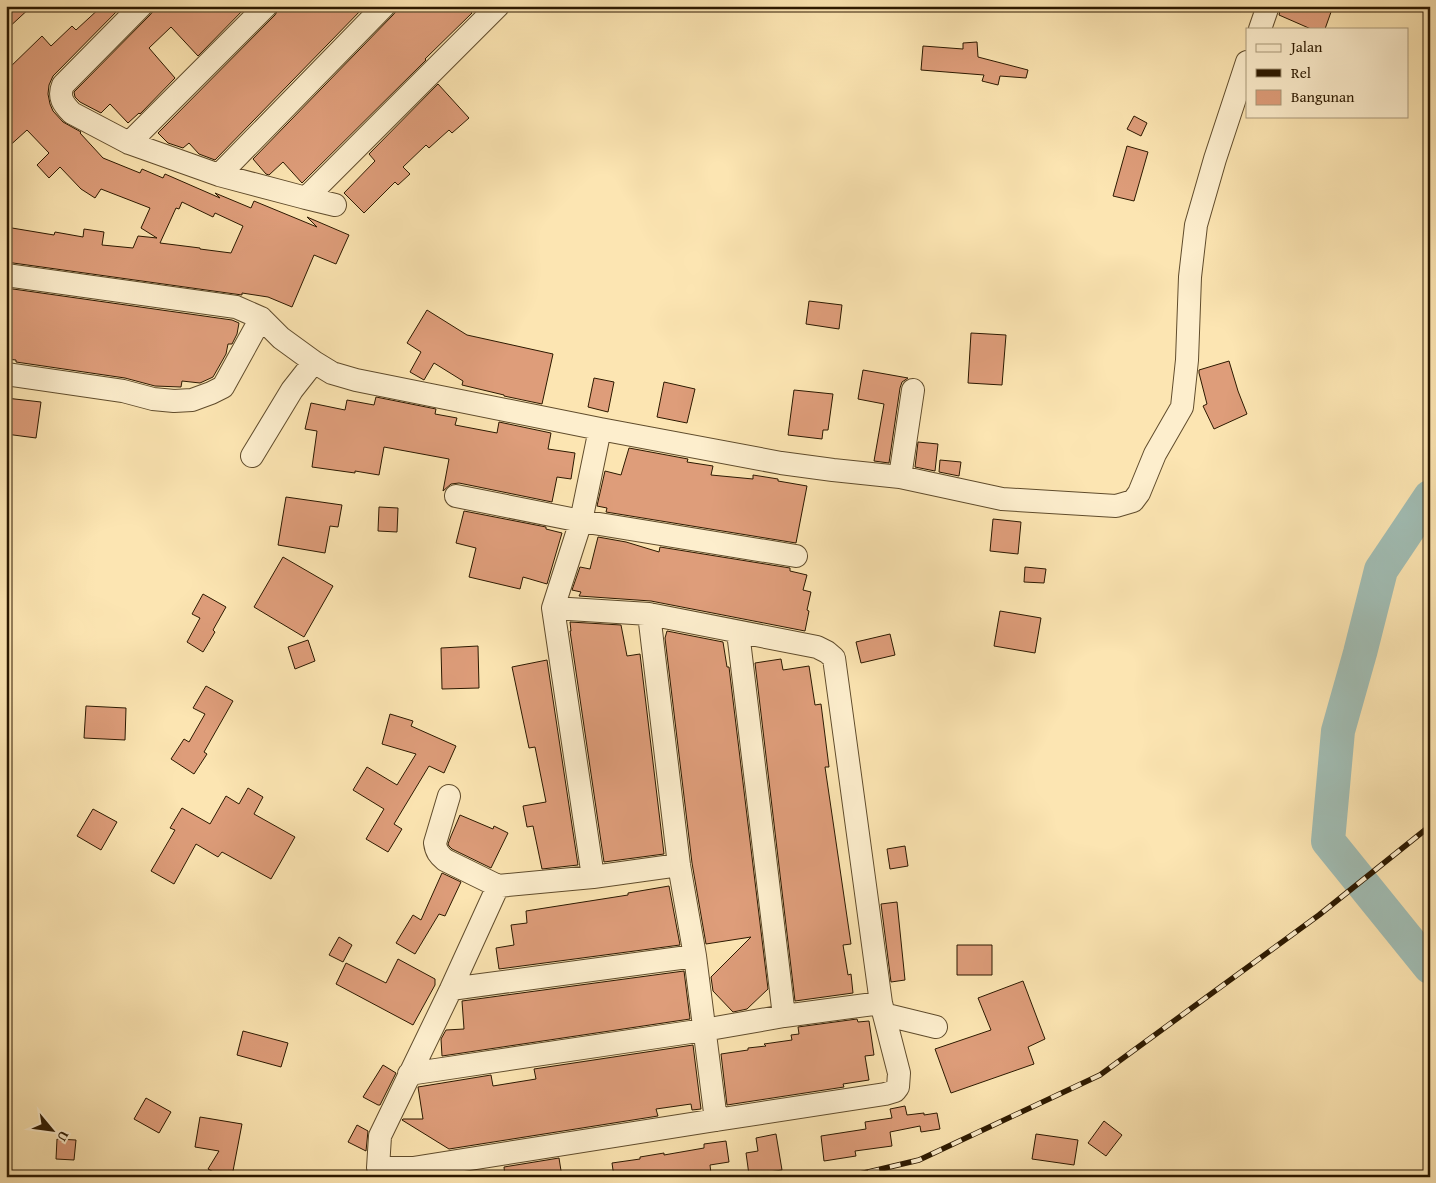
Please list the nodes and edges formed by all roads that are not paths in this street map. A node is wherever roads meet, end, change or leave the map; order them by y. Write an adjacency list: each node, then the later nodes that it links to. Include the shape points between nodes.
1 (141, 6): 8 (street, via 62,85 60,92 60,98 72,113)
2 (266, 6): 8 (street)
3 (384, 6): 9 (street)
4 (498, 6): 10 (street)
5 (1268, 6): 6 (street)
6 (1260, 28)
7 (1246, 65): 19 (street, via 1196,225 1182,407 1133,501 1116,506 1002,499)
8 (129, 143): 9 (street)
9 (218, 175): 10 (street)
10 (306, 198): 11 (street)
11 (335, 205)
12 (6, 275): 13 (street, via 236,307)
13 (261, 318): 14 (street, via 281,338); 15 (street, via 223,387 192,400 153,399 123,391)
14 (314, 362): 17 (street, via 332,373 356,380); 18 (street, via 292,390)
15 (6, 374)
16 (914, 390): 19 (street)
17 (600, 429): 19 (street, via 781,463); 21 (street)
18 (252, 456)
19 (900, 477)
20 (456, 496): 21 (street)
21 (580, 521): 22 (street); 23 (street)
22 (796, 556)
23 (553, 608): 24 (street); 28 (street)
24 (649, 614): 25 (street); 27 (street)
25 (738, 632): 32 (street, via 817,647 834,658); 33 (street)
26 (449, 796): 29 (street, via 436,849 446,860)
27 (679, 865): 28 (street); 30 (street)
28 (593, 877): 29 (street)
29 (498, 886): 31 (street)
30 (695, 956): 31 (street); 35 (street)
31 (451, 989): 36 (street)
32 (883, 1008): 33 (street); 34 (street, via 887,1015); 37 (street, via 899,1073 895,1091)
33 (784, 1016): 35 (street)
34 (936, 1027)
35 (704, 1030): 36 (street); 37 (street)
36 (409, 1074): 38 (street, via 380,1136)
37 (716, 1120): 38 (street)
38 (380, 1172)

